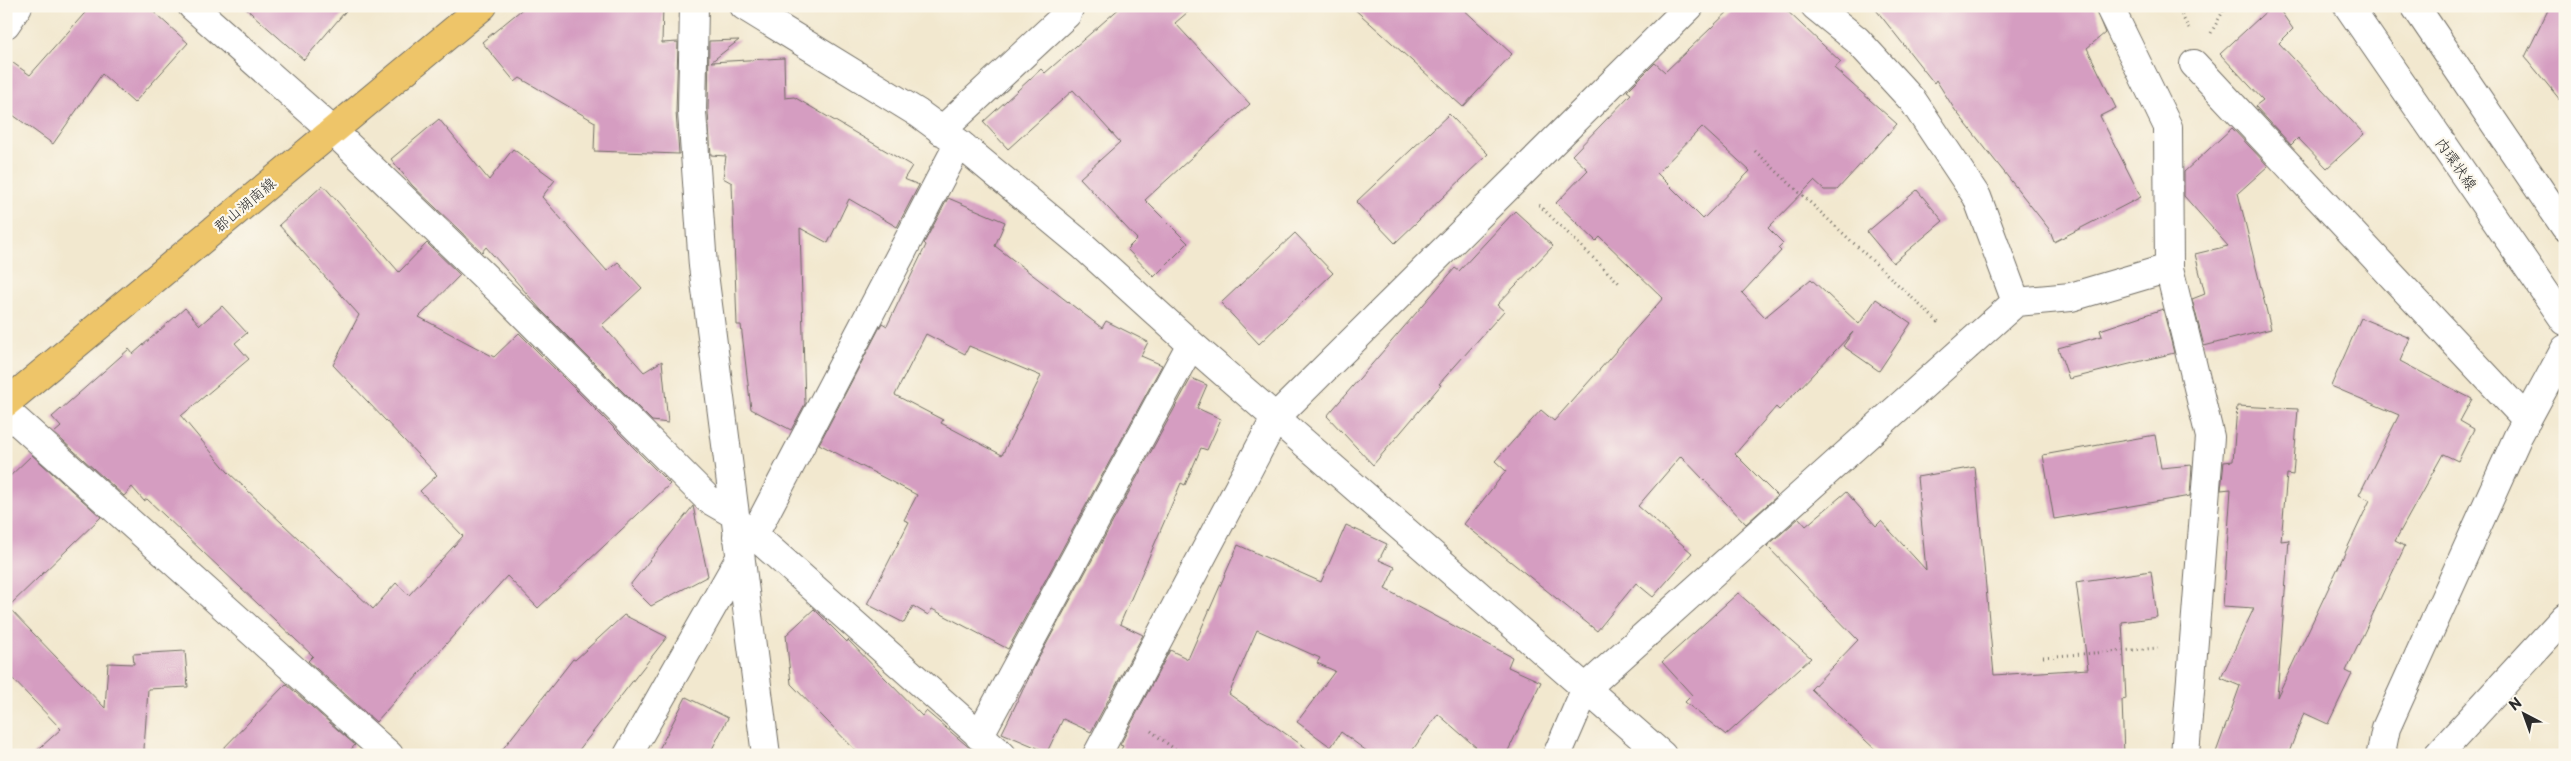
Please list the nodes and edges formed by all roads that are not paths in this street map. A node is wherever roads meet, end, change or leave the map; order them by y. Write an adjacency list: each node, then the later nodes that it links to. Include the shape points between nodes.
1 (18, 6): 12 (street)
2 (192, 6): 14 (street)
3 (483, 6): 14 (main road, 郡山湖南線)
4 (694, 6): 26 (street, via 692,112 703,266)
5 (744, 6): 15 (street, via 918,113)
6 (1070, 6): 15 (street, via 1068,14)
7 (1690, 6): 24 (street)
8 (1815, 6): 18 (street, via 1857,40 1913,101 1977,197)
9 (2109, 6): 17 (street, via 2168,127)
10 (2348, 6): 19 (street, 内環状線)
11 (2415, 6): 16 (street)
12 (6, 24)
13 (2194, 64): 25 (street)
14 (334, 132): 22 (main road, 郡山湖南線); 26 (street, via 507,298)
15 (950, 137): 20 (street, via 1082,245); 26 (street)
16 (2565, 227)
17 (2169, 268): 18 (street, via 2070,298); 37 (street, via 2210,437)
18 (2016, 302): 28 (street)
19 (2565, 321)
20 (1191, 344): 24 (street); 29 (street)
21 (2565, 350): 25 (street)
22 (6, 403)
23 (6, 411): 30 (street)
24 (1276, 417): 28 (street); 34 (street)
25 (2526, 420): 38 (street, via 2386,728 2381,753)
26 (741, 536): 29 (street); 31 (street); 32 (street)
27 (2565, 617): 39 (street)
28 (1586, 688): 35 (street); 36 (street)
29 (979, 736): 33 (street)
30 (389, 755)
31 (628, 755)
32 (766, 755)
33 (1002, 755)
34 (1097, 755)
35 (1557, 755)
36 (1662, 755)
37 (2185, 755)
38 (2384, 755)
39 (2438, 755)

